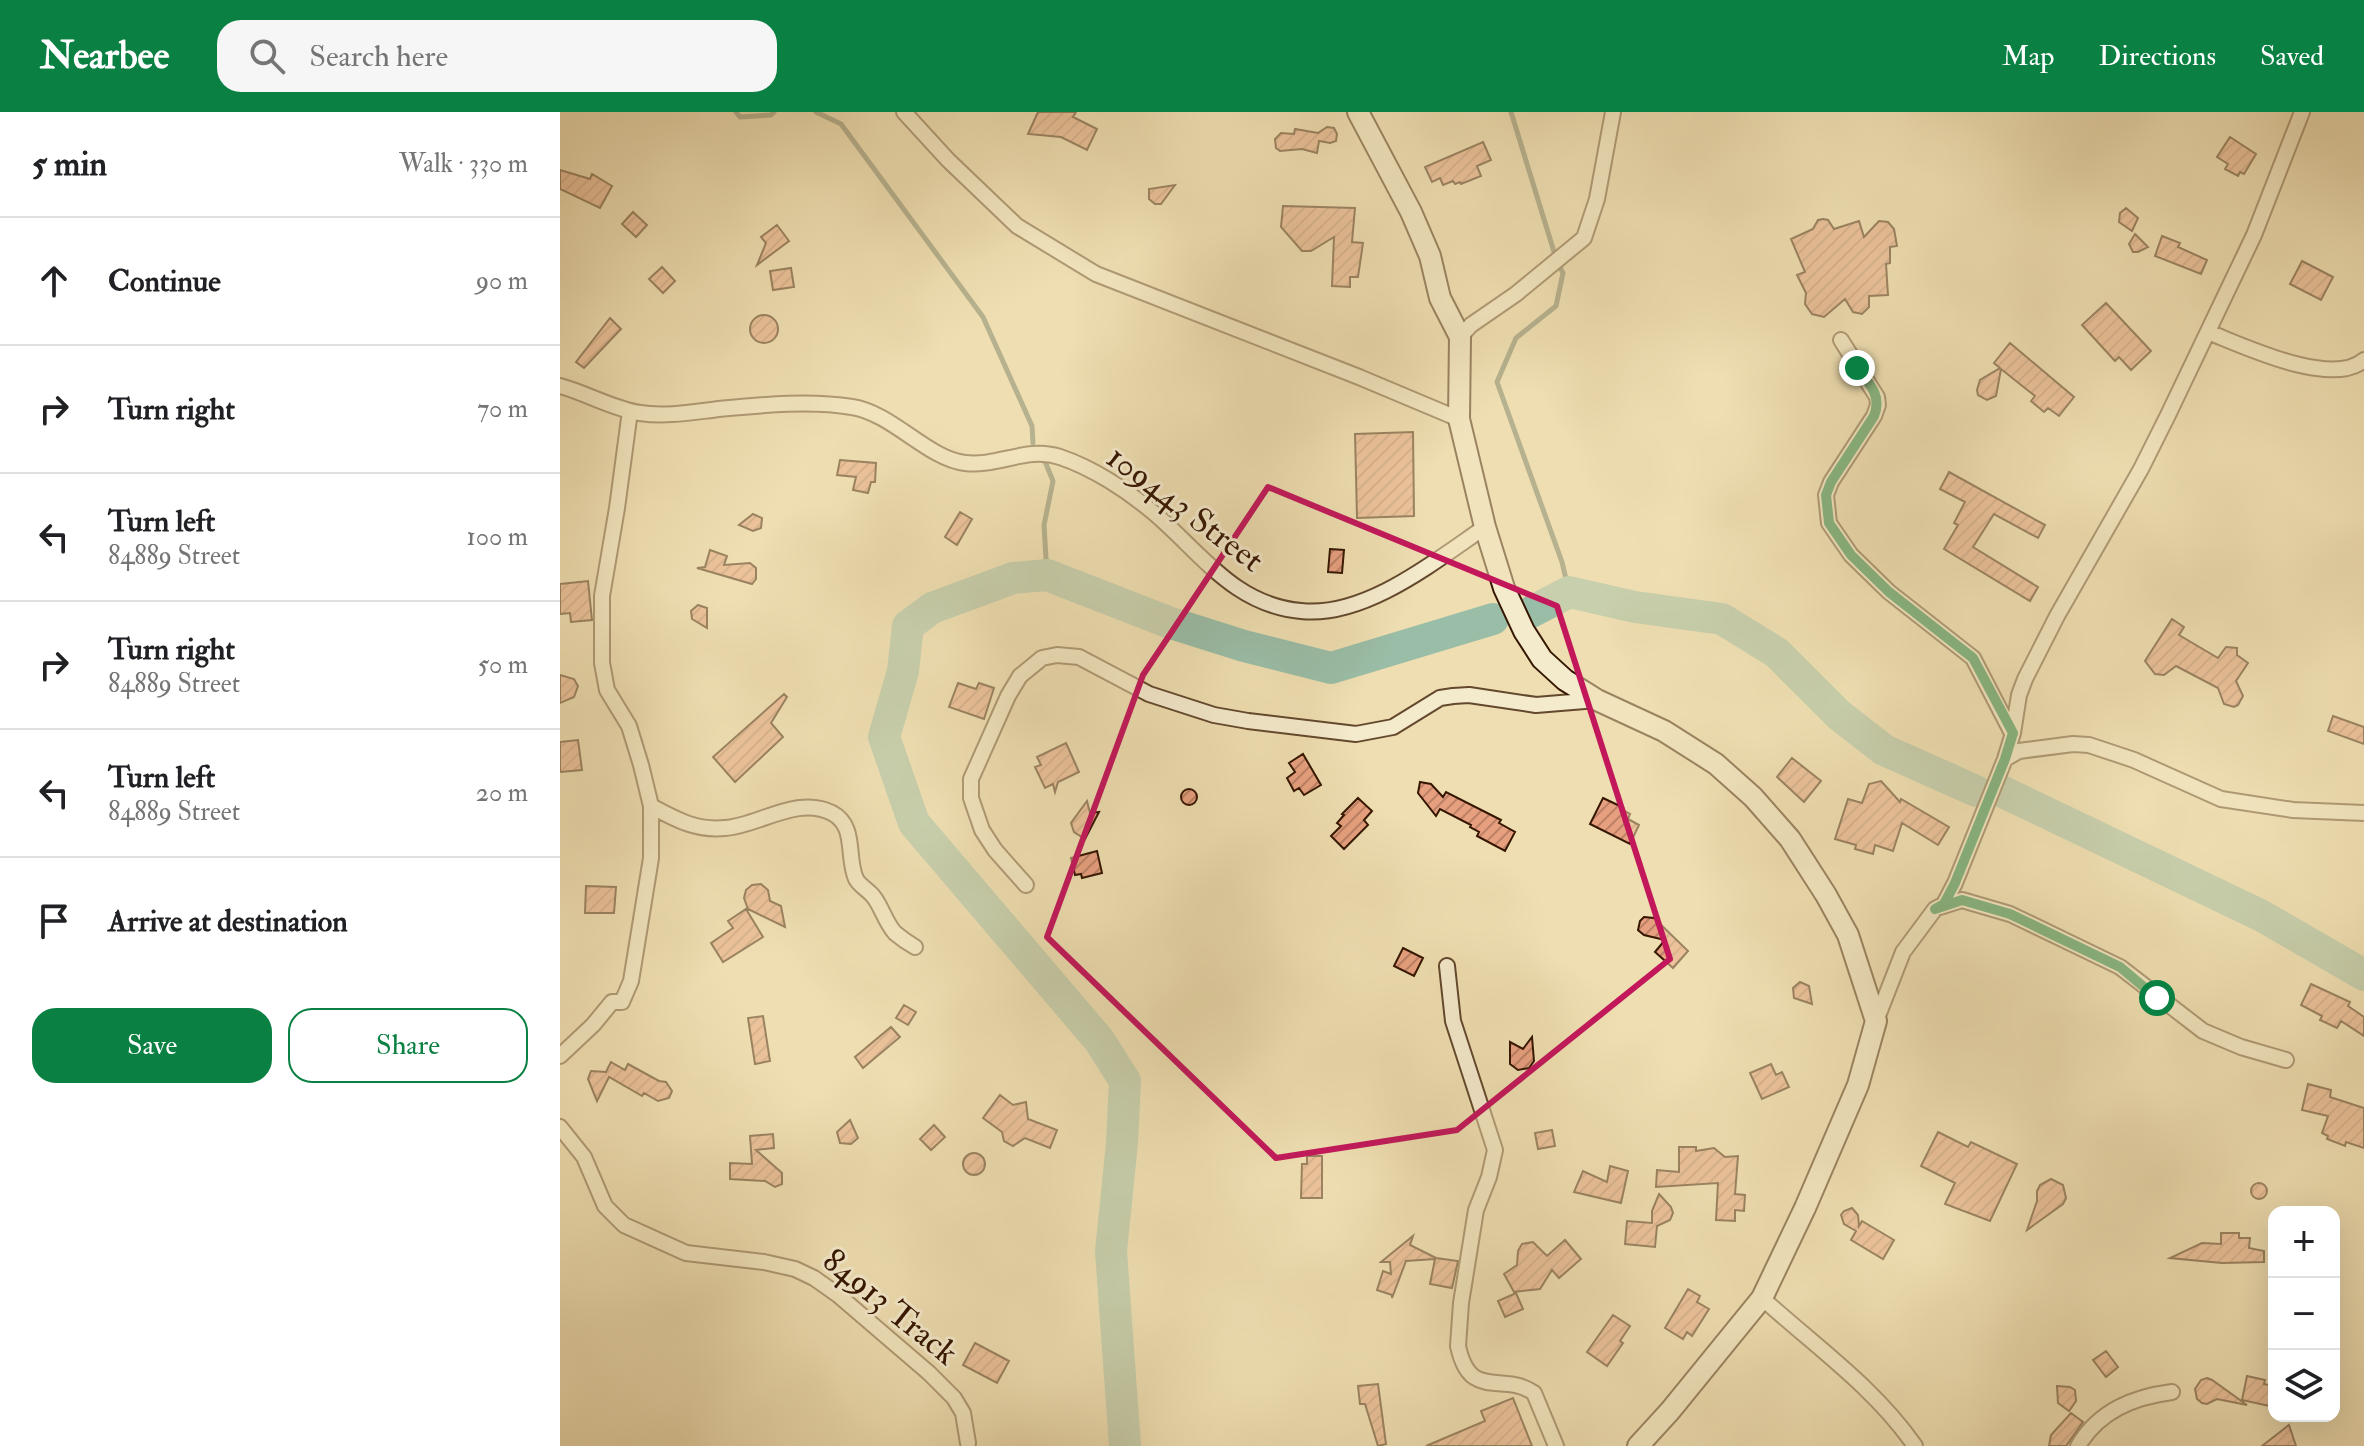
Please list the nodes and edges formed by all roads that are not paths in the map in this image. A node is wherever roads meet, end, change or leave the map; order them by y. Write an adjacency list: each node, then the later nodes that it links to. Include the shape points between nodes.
1 (904, 112): 11 (street, via 1017,226 1096,274)
2 (1358, 112): 6 (street, via 1411,212 1440,298)
3 (1613, 112): 6 (street, via 1584,238)
4 (2302, 112): 5 (street, via 2254,235)
5 (2208, 332): 8 (street, via 2301,366 2347,369); 14 (street, via 2141,469 2025,679)
6 (1460, 337): 11 (street)
7 (1841, 340): 14 (street, via 1878,405 1831,482 1826,495 1829,523 1851,555 1889,592 1973,658)
8 (2364, 360)
9 (560, 386): 10 (street, 109443 Street)
10 (630, 411): 12 (street, 109443 Street, via 853,407 963,463 1034,452 1064,458 1153,512 1241,592 1303,612 1367,599); 16 (street, via 602,596 602,663 607,690 629,726)
11 (1459, 419): 12 (street)
12 (1485, 527): 13 (street, via 1504,588 1542,659)
13 (1597, 700): 18 (street, via 1536,705 1453,696 1440,698 1393,727 1356,734 1214,715 1149,694 1079,657 1042,658 1020,676 1008,696 971,779 971,798 982,830); 22 (street, via 1664,731 1716,764 1790,839 1848,935)
14 (2013, 733): 15 (street)
15 (2005, 759): 17 (street, via 2019,751 2089,745 2221,799); 19 (street, via 1955,883 1944,904)
16 (651, 806): 20 (street, via 676,820 711,829 798,810 834,814 846,829 855,877 895,932); 23 (street, via 649,882 631,981 622,1002 612,1002)
17 (2364, 813)
18 (1026, 885)
19 (1935, 909): 22 (street, via 1903,952); 24 (street, via 1962,900 2010,914 2120,967 2203,1031)
20 (915, 947)
21 (1447, 966): 29 (street, via 1453,1021 1495,1150 1476,1210 1458,1346 1466,1371 1481,1382 1534,1393)
22 (1876, 1021): 26 (street, via 1858,1085)
23 (560, 1056)
24 (2286, 1060)
25 (560, 1127): 28 (street, 84913 Track, via 584,1157 605,1206 624,1225 686,1253 764,1262 814,1278 954,1398 967,1426)
26 (1762, 1298): 30 (street); 31 (street, via 1856,1378)
27 (2172, 1392): 32 (street, via 2119,1406)
28 (968, 1443)
29 (1556, 1446)
30 (1638, 1446)
31 (1915, 1446)
32 (2078, 1446)

